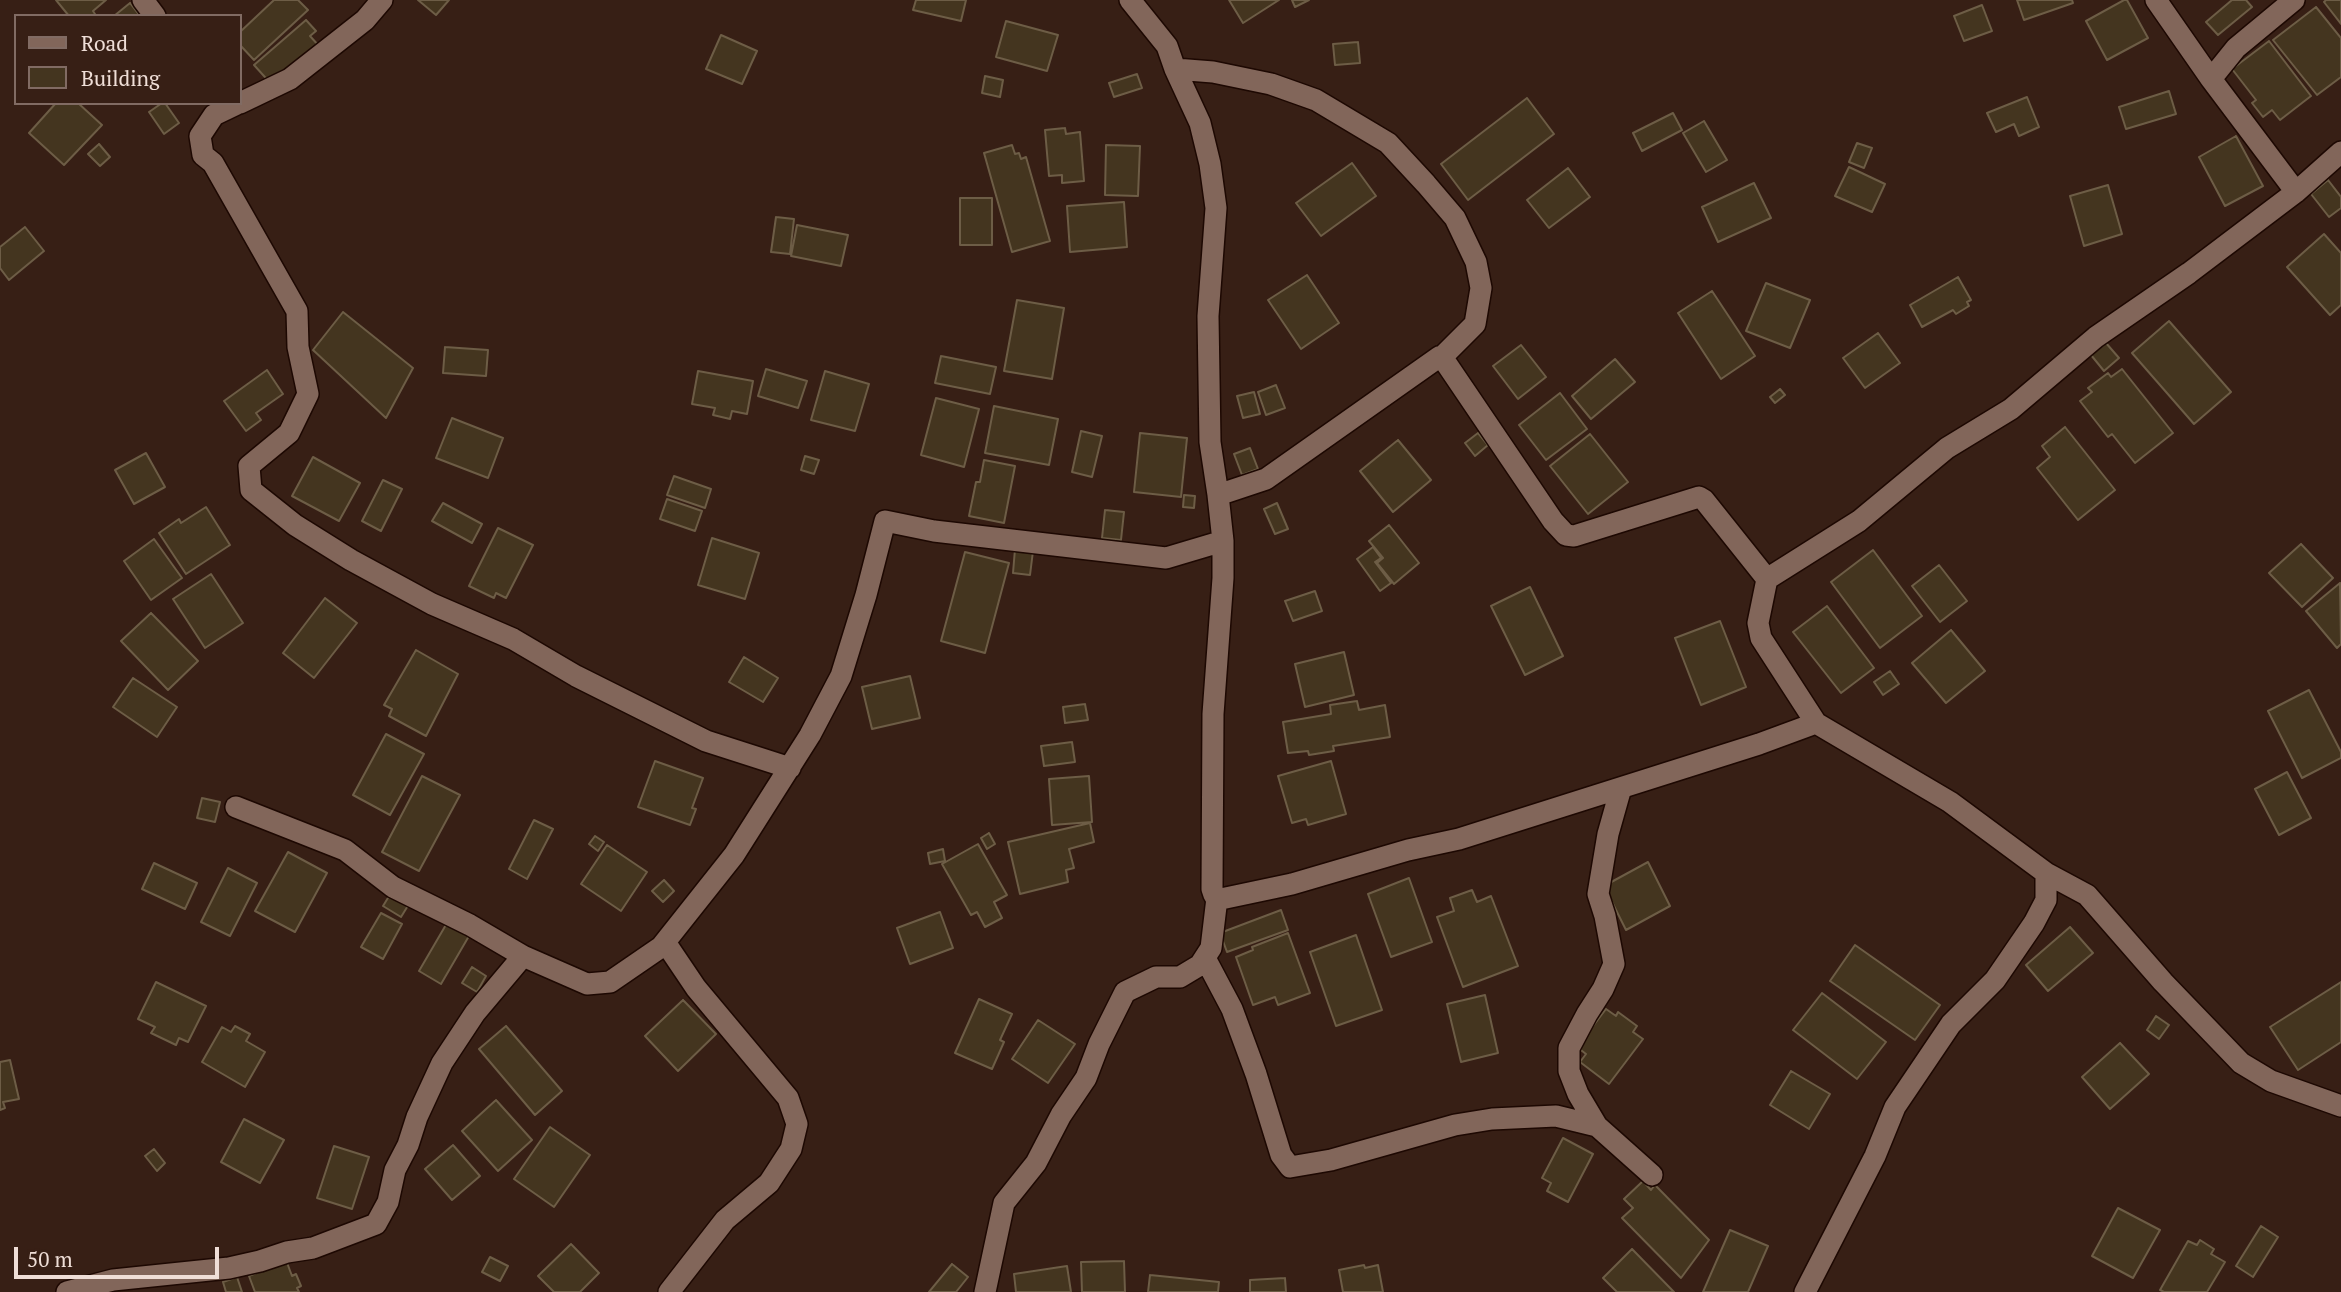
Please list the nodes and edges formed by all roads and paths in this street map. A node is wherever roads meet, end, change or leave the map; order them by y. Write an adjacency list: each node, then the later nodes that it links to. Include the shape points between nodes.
1 (382, 0): 7 (street, via 365,20 290,79)
2 (1130, 0): 5 (street, via 1164,40)
3 (2156, 0): 6 (street)
4 (2294, 0): 6 (street, via 2236,48)
5 (1175, 69): 11 (street, via 1271,84 1316,100 1388,143 1426,184 1455,218 1476,262 1481,288 1475,324); 12 (street, via 1200,123 1216,208 1208,316 1210,442)
6 (2211, 79): 10 (street)
7 (242, 102)
8 (220, 108): 16 (street, via 200,136 204,155 213,163 297,311 298,347 308,394 289,433 249,466 251,490 306,532 432,604 513,639 706,741)
9 (2341, 152): 10 (street)
10 (2296, 192): 14 (street, via 2096,337 2011,409 1947,448 1859,521)
11 (1442, 358): 12 (street, via 1435,358 1266,480); 14 (street, via 1566,535 1699,497)
12 (1217, 495): 13 (street)
13 (1223, 541): 16 (street, via 1167,558 934,531 885,521 841,676); 20 (street, via 1213,714 1212,890)
14 (1767, 579): 15 (street, via 1758,623 1761,638)
15 (1816, 723): 17 (street); 19 (street, via 1950,802)
16 (790, 768): 21 (street, via 734,855)
17 (1621, 788): 20 (street, via 1459,839 1292,884); 25 (street, via 1598,894 1614,964 1569,1048 1569,1071)
18 (236, 807): 22 (street, via 345,850 393,887)
19 (2046, 873): 24 (street, via 2087,895 2241,1063 2271,1081); 30 (street, via 2046,900 2034,923 1995,980 1951,1024 1895,1107)
20 (1217, 898): 23 (street, via 1211,948)
21 (665, 942): 22 (street, via 610,982 587,984); 28 (street, via 696,988 788,1098 797,1124 792,1149 769,1183 725,1220)
22 (523, 956): 27 (street, via 475,1013 442,1063 376,1224 313,1248 250,1264 113,1280)
23 (1205, 958): 25 (street, via 1232,1009 1281,1155 1290,1167 1492,1119 1556,1116); 29 (street, via 1180,977 1156,977 1125,992 1086,1078 1036,1163 1004,1203)
24 (2341, 1106)
25 (1597, 1126): 26 (street)
26 (1652, 1175)
27 (67, 1292)
28 (670, 1292)
29 (985, 1292)
30 (1805, 1292)

